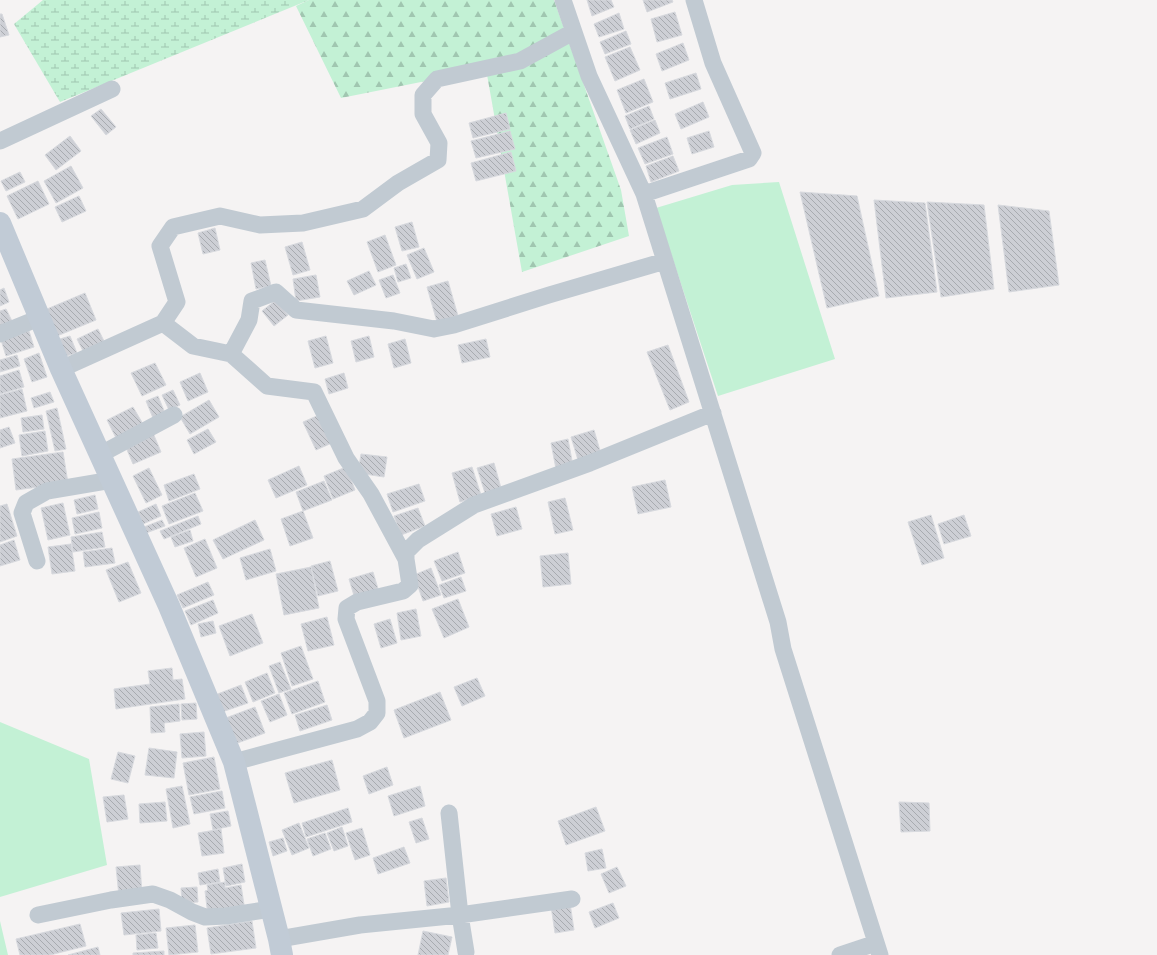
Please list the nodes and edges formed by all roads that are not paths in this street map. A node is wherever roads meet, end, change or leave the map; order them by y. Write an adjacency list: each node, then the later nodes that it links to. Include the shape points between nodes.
1 (562, 0): 3 (street)
2 (694, 0): 6 (street, via 713,63 753,153 749,159)
3 (573, 32): 6 (street, via 589,76); 10 (street, via 520,61 437,79 423,95 423,114 439,143 438,160 398,183 363,209 303,223 260,225 220,216 173,227 160,246 177,302)
4 (112, 89): 5 (street)
5 (0, 142)
6 (644, 194): 8 (street)
7 (0, 223): 9 (main road)
8 (665, 261): 12 (street, via 434,329 394,321 296,310 276,292 252,301 249,320); 14 (street)
9 (39, 318): 11 (street); 13 (main road)
10 (163, 322): 12 (street, via 193,346); 13 (street)
11 (0, 334)
12 (231, 354): 18 (street, via 266,386 314,392 346,458 371,494)
13 (61, 369): 16 (main road)
14 (713, 413): 18 (street, via 590,463 474,505 418,540 406,552); 27 (street, via 778,622 783,649)
15 (174, 415): 16 (street)
16 (101, 454): 17 (main road)
17 (112, 480): 19 (street, via 47,491 26,503 22,512); 20 (main road, via 169,606)
18 (406, 559): 20 (street, via 410,586 403,591 357,602 347,608 346,619 377,701 377,713 370,722 357,729)
19 (37, 561)
20 (234, 762): 23 (main road)
21 (449, 813): 25 (street)
22 (572, 899): 25 (street)
23 (271, 909): 24 (street, via 205,917 154,894); 26 (main road)
24 (38, 915)
25 (460, 915): 26 (street, via 360,925); 28 (street)
26 (281, 947)
27 (878, 949): 29 (street)
28 (466, 952)
29 (840, 955)

